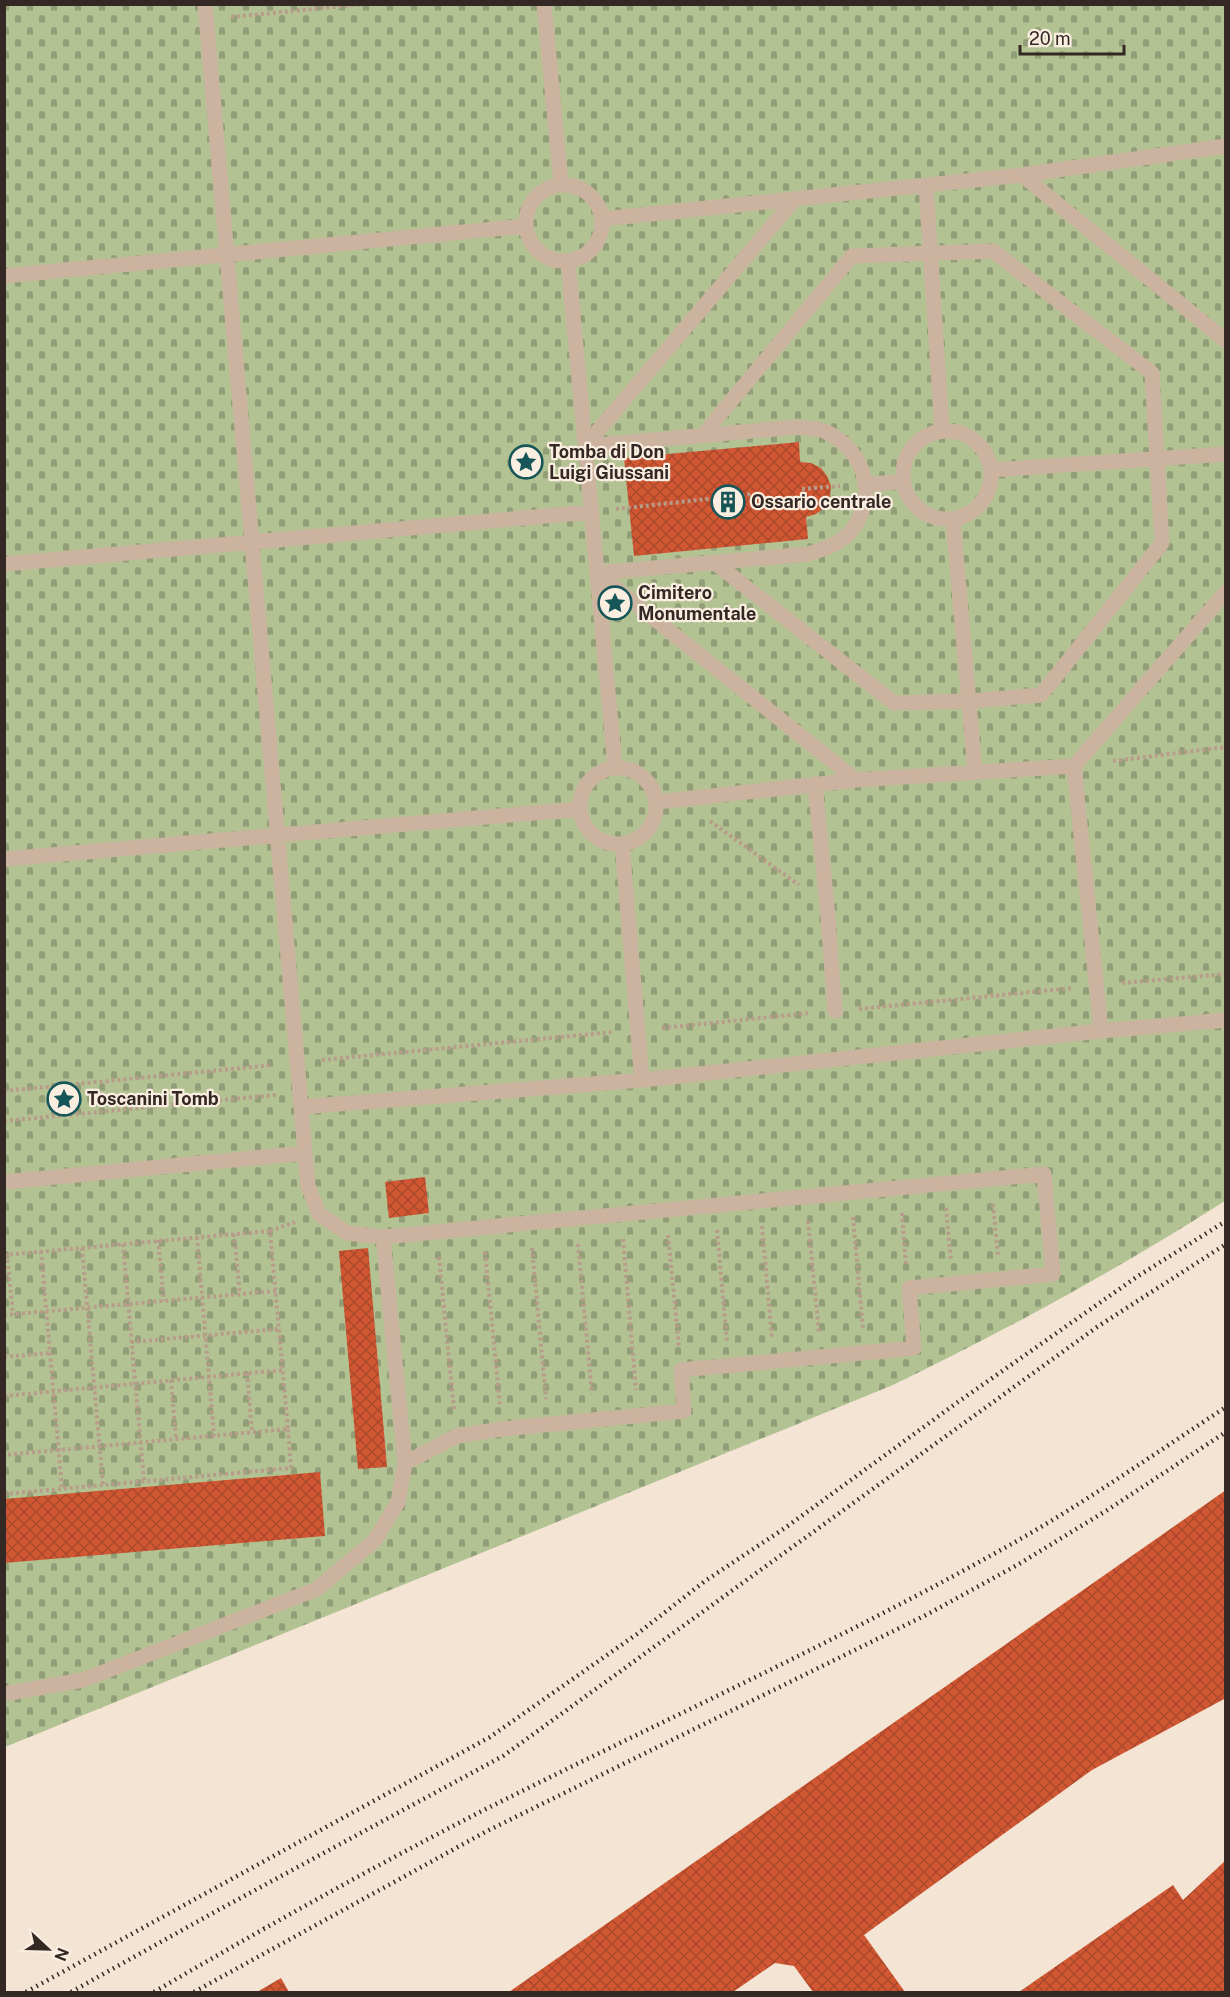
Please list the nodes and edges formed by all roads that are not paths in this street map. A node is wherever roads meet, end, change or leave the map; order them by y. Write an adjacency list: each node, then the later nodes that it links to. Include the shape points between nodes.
1 (544, 4): 5 (lane)
2 (206, 12): 11 (lane)
3 (1226, 147): 4 (lane)
4 (1022, 175): 6 (lane); 14 (lane)
5 (561, 184): 8 (lane, via 584,189 600,207); 9 (lane, via 539,193 529,208)
6 (926, 184): 7 (lane); 10 (lane)
7 (795, 199): 8 (lane); 17 (lane)
8 (603, 219): 12 (lane, via 602,231 590,252)
9 (526, 226): 11 (lane); 12 (lane, via 529,238 544,256)
10 (930, 253): 15 (lane); 16 (lane, via 852,256); 19 (lane, via 993,251 1152,373)
11 (227, 255): 13 (lane); 25 (lane)
12 (568, 261): 17 (lane)
13 (4, 276)
14 (1226, 341)
15 (942, 431): 20 (lane, via 969,436 980,445); 21 (lane, via 917,443 904,467)
16 (702, 435): 17 (lane); 22 (lane, via 797,427 822,430 844,442 859,461)
17 (585, 446): 23 (lane)
18 (1226, 454): 19 (lane)
19 (1157, 459): 20 (lane); 30 (lane, via 1162,543 1041,695)
20 (991, 470): 24 (lane, via 991,484 978,508)
21 (903, 481): 22 (lane); 24 (lane, via 915,506 939,519)
22 (866, 485): 26 (lane, via 863,510 851,531 832,547 808,554)
23 (591, 512): 25 (lane); 28 (lane)
24 (952, 519): 30 (lane)
25 (252, 542): 27 (lane); 38 (lane)
26 (714, 562): 28 (lane); 30 (lane, via 894,703)
27 (4, 564)
28 (597, 573): 32 (lane); 34 (lane)
29 (1226, 592): 31 (lane)
30 (969, 701): 33 (lane)
31 (1074, 766): 33 (lane); 43 (lane)
32 (615, 767): 36 (lane, via 638,772 648,780); 37 (lane, via 593,776 580,797)
33 (975, 772): 34 (lane)
34 (856, 780): 35 (lane)
35 (815, 784): 36 (lane); 41 (lane)
36 (657, 802): 39 (lane, via 651,826 643,835)
37 (580, 809): 38 (lane); 39 (lane, via 589,831 604,841)
38 (277, 836): 40 (lane); 45 (lane)
39 (622, 844): 44 (lane)
40 (4, 859)
41 (835, 1011)
42 (1226, 1020): 43 (lane)
43 (1101, 1030): 44 (lane)
44 (642, 1080): 45 (lane)
45 (301, 1100): 46 (lane)
46 (305, 1153): 47 (lane); 48 (lane, via 308,1186 319,1214 347,1233)
47 (4, 1182)
48 (383, 1237): 49 (lane); 49 (lane, via 1044,1174 1053,1274 909,1288 914,1347 681,1370 684,1411 457,1436)
49 (405, 1462): 50 (lane, via 398,1502 375,1540 317,1589 83,1680)
50 (4, 1694)

